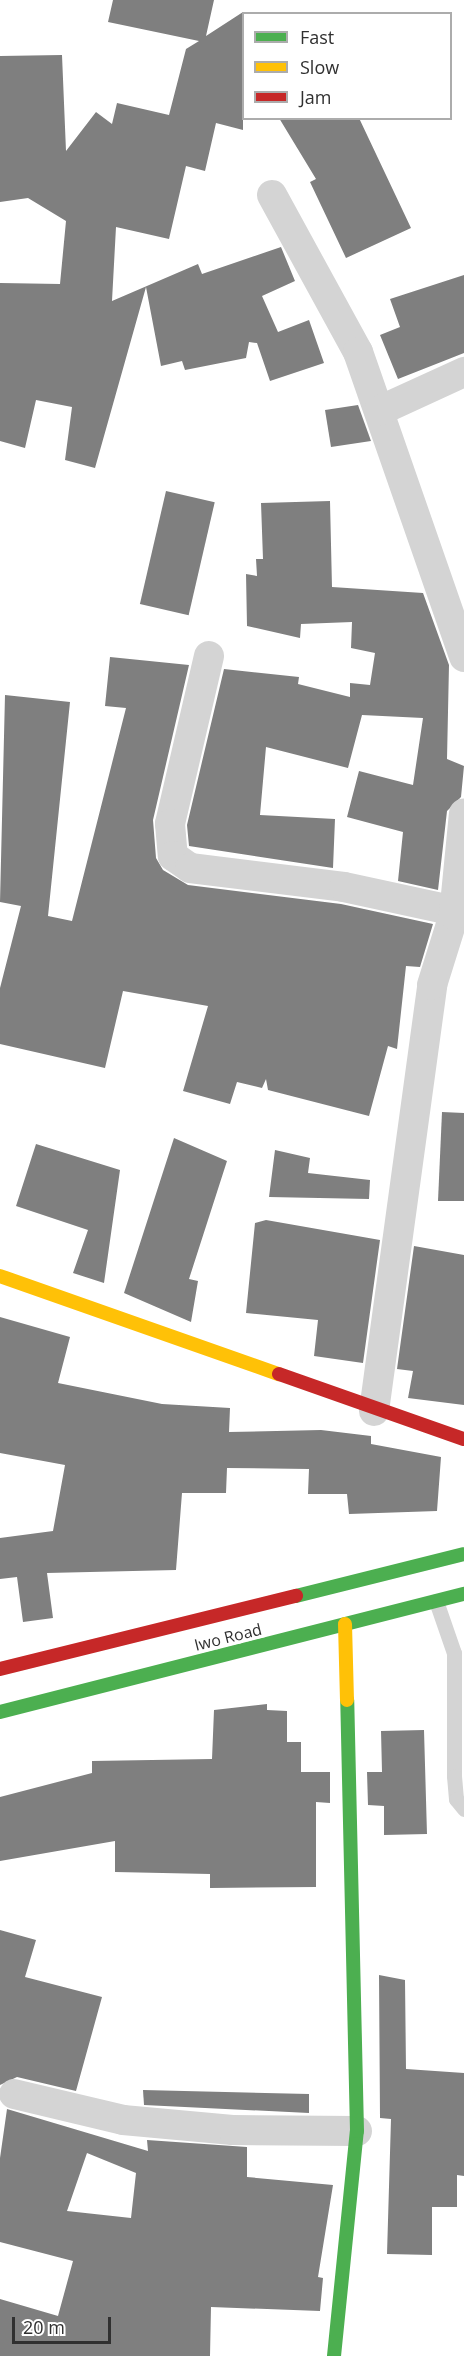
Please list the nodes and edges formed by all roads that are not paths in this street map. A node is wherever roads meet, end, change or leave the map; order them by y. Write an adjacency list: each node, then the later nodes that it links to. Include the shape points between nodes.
1 (272, 195): 3 (street, via 358,352)
2 (464, 372): 3 (street)
3 (379, 411): 5 (street)
4 (209, 656): 7 (street, via 170,824 173,856 190,868 344,888)
5 (464, 657)
6 (464, 813): 7 (street)
7 (459, 914): 9 (street, via 432,985)
8 (0, 1276): 9 (street)
9 (374, 1411): 10 (street)
10 (464, 1439)
11 (464, 1554): 16 (street, Iwo Road)
12 (464, 1594): 13 (street, Iwo Road)
13 (436, 1601): 14 (street, Iwo Road); 15 (lane)
14 (345, 1624): 17 (street, Iwo Road); 20 (street)
15 (460, 1668): 18 (lane, via 454,1776 456,1799)
16 (0, 1669)
17 (0, 1712)
18 (464, 1809)
19 (14, 2094): 20 (street, via 123,2120 233,2130)
20 (357, 2131): 21 (street)
21 (334, 2356)

